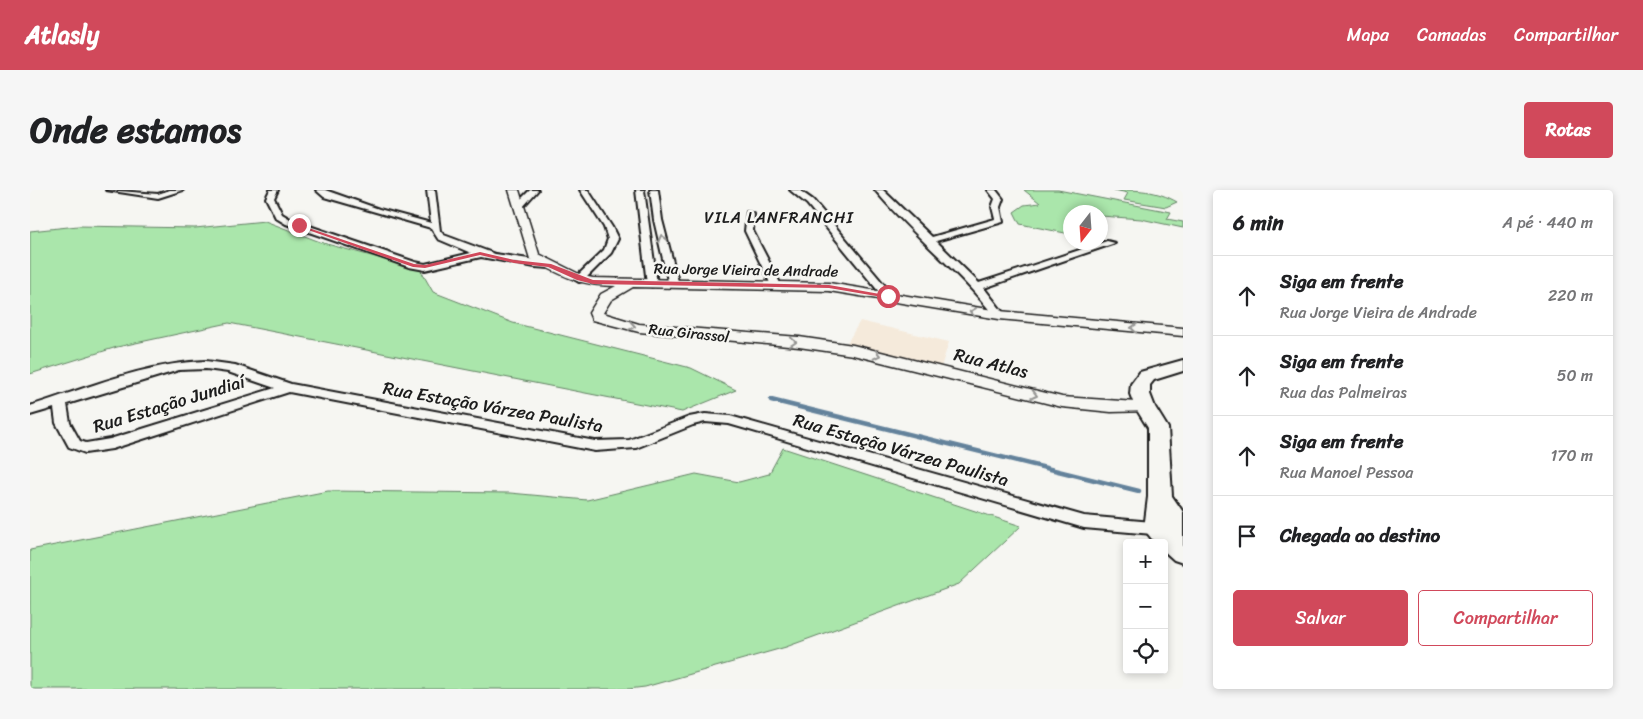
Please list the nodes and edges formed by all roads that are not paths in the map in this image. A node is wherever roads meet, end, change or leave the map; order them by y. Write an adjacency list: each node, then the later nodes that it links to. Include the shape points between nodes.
1 (110, 190): 2 (street, via 158,196)
2 (179, 190)
3 (274, 190): 21 (street, via 270,198 279,216 289,222 413,265 425,266)
4 (320, 190): 18 (street, via 376,211)
5 (431, 190): 18 (street)
6 (514, 190): 14 (street, Rua Jorge Vieira de Andrade)
7 (534, 190): 14 (street)
8 (584, 190): 23 (street, via 613,239 608,251)
9 (640, 190): 17 (street)
10 (654, 190): 16 (street)
11 (794, 190): 29 (street, via 810,202)
12 (879, 190): 19 (street)
13 (992, 190): 19 (street, via 999,199 996,207 1000,220)
14 (519, 206): 22 (street, Rua Jorge Vieira de Andrade, via 534,256)
15 (750, 214): 27 (street, via 749,230)
16 (658, 220): 17 (street); 26 (street, one-way to 16)
17 (643, 221): 25 (street)
18 (436, 227): 21 (street, via 441,237)
19 (928, 241): 28 (street)
20 (1110, 243): 28 (street)
21 (480, 254): 22 (street, via 514,262)
22 (549, 265): 23 (street, Rua Jorge Vieira de Andrade)
23 (579, 279): 24 (street, Rua Jorge Vieira de Andrade); 30 (street, Rua Girassol, via 592,289)
24 (632, 284): 25 (street, Rua Jorge Vieira de Andrade); 30 (street, via 613,292)
25 (652, 284): 26 (street, Rua Jorge Vieira de Andrade)
26 (674, 285): 27 (street, Rua Jorge Vieira de Andrade)
27 (776, 286): 29 (street, Rua Jorge Vieira de Andrade, via 829,287)
28 (978, 287): 31 (street)
29 (888, 296): 31 (street, Rua Jorge Vieira de Andrade, one-way to 29)
30 (599, 305): 33 (street, Rua Girassol, one-way to 33, via 598,317 639,328)
31 (999, 315): 32 (street, Rua Jorge Vieira de Andrade, one-way to 31)
32 (1183, 332)
33 (829, 346): 37 (street, Rua Atlas, one-way to 37, via 1062,402)
34 (1183, 364): 37 (main road, via 1147,376 1140,384)
35 (288, 388): 36 (street, Rua Estação Várzea Paulista, via 230,368 179,366); 36 (street, Rua Estação Jundiaí, via 112,444 85,448 74,444 63,423); 40 (street, Rua Estação Várzea Paulista, via 595,446 631,444 689,421 705,418 730,420 1084,522)
36 (60, 403): 38 (street, Rua Estação Várzea Paulista)
37 (1145, 407): 39 (main road, via 1158,428)
38 (30, 412)
39 (1160, 498): 40 (main road); 41 (main road)
40 (1156, 529): 41 (street, Rua Estação Várzea Paulista); 42 (main road)
41 (1182, 530)
42 (1183, 554)

